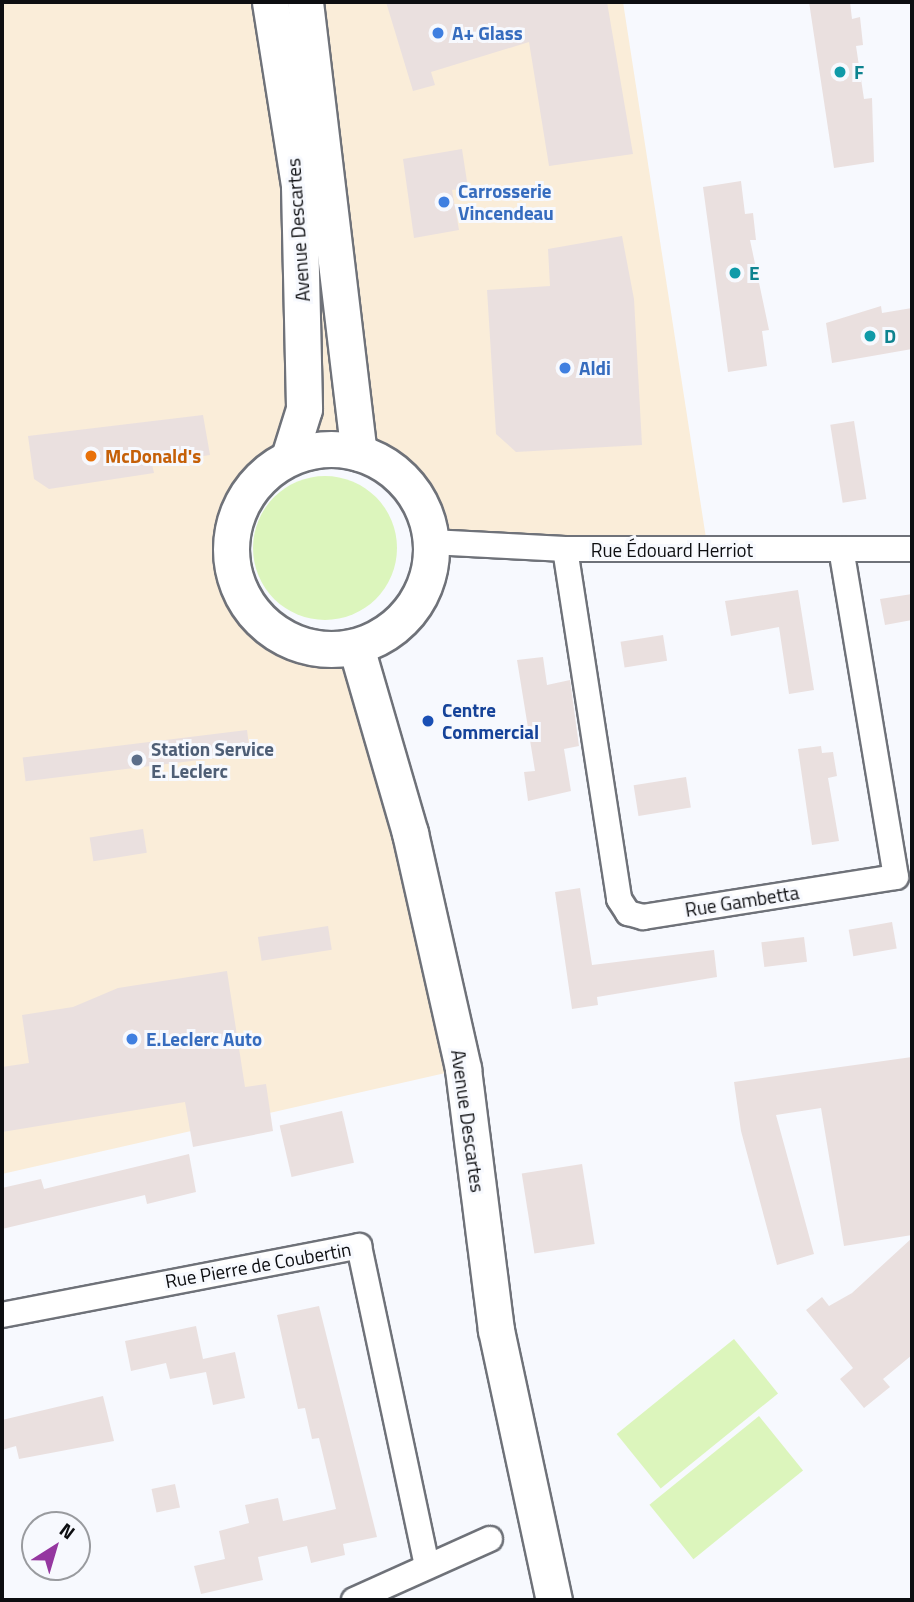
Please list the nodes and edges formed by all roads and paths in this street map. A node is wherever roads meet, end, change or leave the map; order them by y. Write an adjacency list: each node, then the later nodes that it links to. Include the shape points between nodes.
1 (270, 2): 4 (main road, Avenue Descartes, via 299,186 304,409)
2 (305, 2): 3 (main road, Avenue Descartes)
3 (359, 453): 4 (main road, via 336,449); 5 (main road, via 407,483 422,507)
4 (289, 457): 9 (main road, via 246,495 233,524 230,547 238,589 250,610 289,641 324,649)
5 (431, 542): 6 (street, Rue Édouard Herriot); 9 (main road, via 420,596 382,636)
6 (565, 549): 8 (street, Rue Édouard Herriot); 8 (street, Rue Gambetta, via 619,899 628,913 643,917 896,877)
7 (912, 549): 8 (street, Rue Édouard Herriot)
8 (841, 550)
9 (356, 647): 14 (main road, Avenue Descartes, via 410,834 463,1069 496,1330)
10 (2, 1315): 12 (street, Rue Pierre de Coubertin, via 359,1246)
11 (490, 1539): 12 (street)
12 (427, 1566): 13 (street)
13 (354, 1600)
14 (554, 1600)

